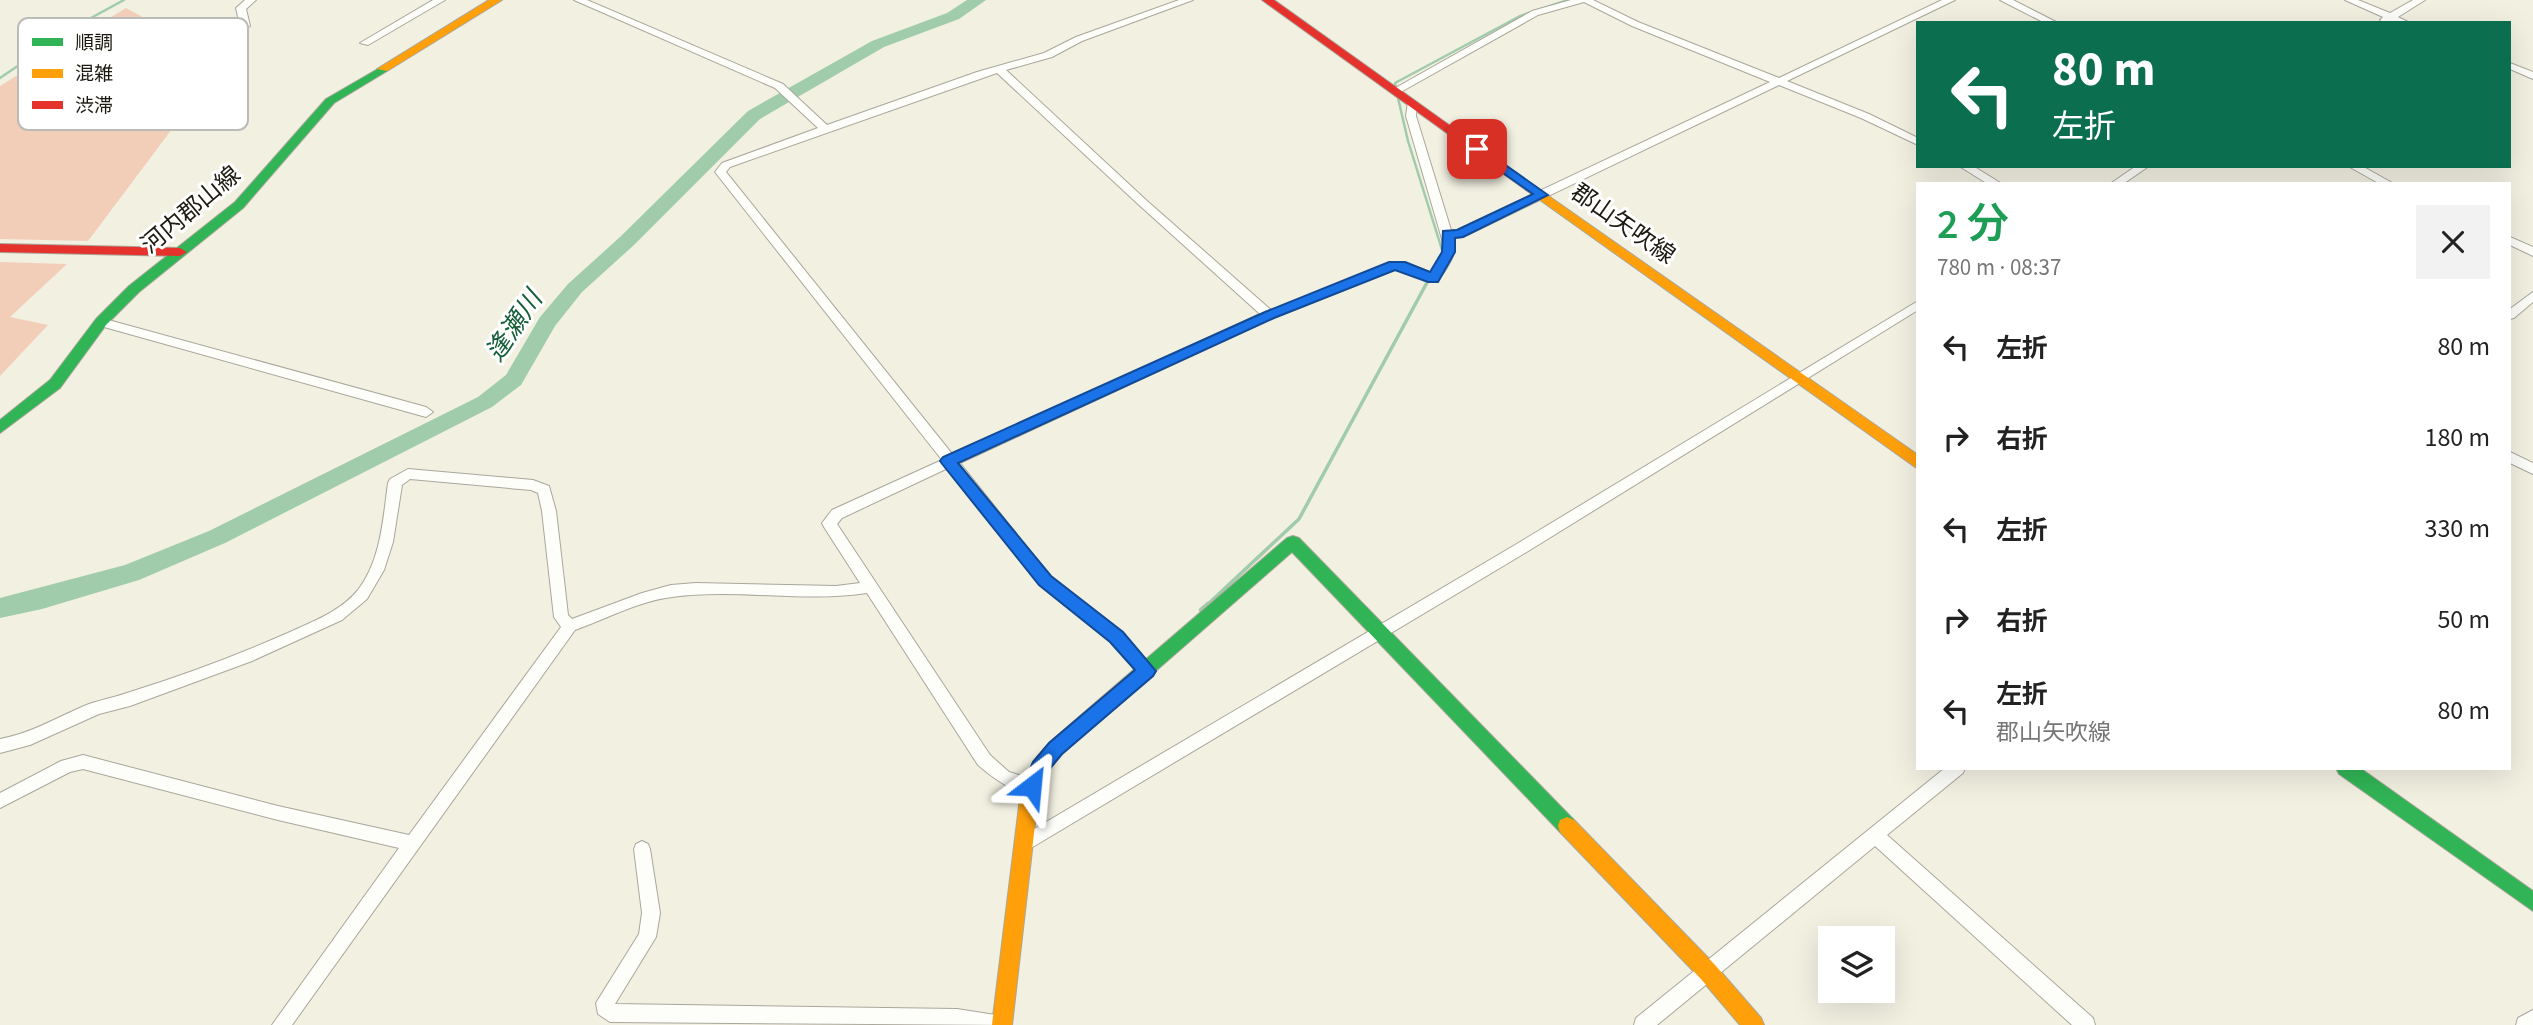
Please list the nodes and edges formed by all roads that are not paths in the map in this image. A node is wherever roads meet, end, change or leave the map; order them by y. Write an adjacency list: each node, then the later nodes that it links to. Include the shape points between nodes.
1 (251, 0): 13 (street, via 241,8)
2 (440, 0): 17 (street)
3 (497, 0): 36 (main road, 河内郡山線, via 330,102 239,205)
4 (579, 0): 24 (street, via 779,86)
5 (1188, 0): 19 (street, via 1079,39 1048,55)
6 (1266, 0): 22 (main road, 郡山矢吹線)
7 (1584, 0): 21 (street); 22 (street, via 1535,13)
8 (1950, 0): 21 (street)
9 (2005, 0): 14 (street)
10 (2350, 0): 12 (street)
11 (2420, 0): 12 (street)
12 (2391, 17): 15 (street); 16 (street)
13 (243, 18)
14 (2049, 21)
15 (2384, 21)
16 (2400, 21)
17 (365, 44)
18 (2511, 66): 20 (street)
19 (999, 69): 24 (street); 41 (street)
20 (2533, 76)
21 (1777, 82): 25 (street); 32 (street)
22 (1395, 91): 23 (main road, 郡山矢吹線)
23 (1412, 103): 32 (main road, 郡山矢吹線); 33 (street, via 1411,116)
24 (826, 130): 47 (street, via 726,165 720,172)
25 (1916, 141)
26 (1968, 168): 29 (street)
27 (2141, 168): 30 (street)
28 (2357, 168): 31 (street)
29 (1993, 182)
30 (2118, 182)
31 (2385, 182)
32 (1542, 195): 33 (street, via 1459,234); 43 (main road, 郡山矢吹線)
33 (1448, 234): 41 (street, via 1449,252 1433,279 1394,265)
34 (2511, 242): 37 (street)
35 (0, 248): 36 (main road, via 50,253 102,249)
36 (180, 252): 42 (main road, 河内郡山線)
37 (2533, 253)
38 (2533, 296): 40 (street)
39 (1916, 306): 43 (street)
40 (2511, 314)
41 (1269, 315): 47 (street)
42 (101, 322): 44 (street); 45 (main road, 河内郡山線, via 55,384)
43 (1800, 378): 48 (main road, 郡山矢吹線); 52 (street)
44 (426, 412)
45 (0, 428)
46 (2511, 457): 49 (street)
47 (948, 461): 50 (street, via 830,520); 53 (street, via 1045,580 1116,637)
48 (1916, 462)
49 (2533, 468)
50 (870, 587): 51 (street, via 836,592 671,591); 57 (street, via 984,760 1010,781)
51 (570, 626): 54 (street, via 561,617 544,490 533,485 408,474 395,483 375,578 343,611 250,656 96,708 30,741); 60 (street)
52 (1378, 631): 53 (main road, via 1293,542); 61 (street); 64 (main road)
53 (1147, 671): 57 (main road, via 1056,748 1039,768)
54 (0, 746)
55 (1956, 770): 59 (street)
56 (2348, 770): 63 (main road)
57 (1032, 786): 61 (main road)
58 (0, 801): 60 (street, via 83,762)
59 (1875, 835): 64 (street); 70 (street)
60 (411, 843): 66 (street)
61 (1025, 843): 67 (main road)
62 (642, 849): 67 (street, via 651,913 647,937 604,1003 610,1013 957,1018)
63 (2533, 902)
64 (1708, 972): 68 (street); 69 (main road)
65 (2533, 1019): 71 (street)
66 (281, 1025)
67 (1002, 1025)
68 (1643, 1025)
69 (1754, 1025)
70 (2086, 1025)
71 (2525, 1025)

